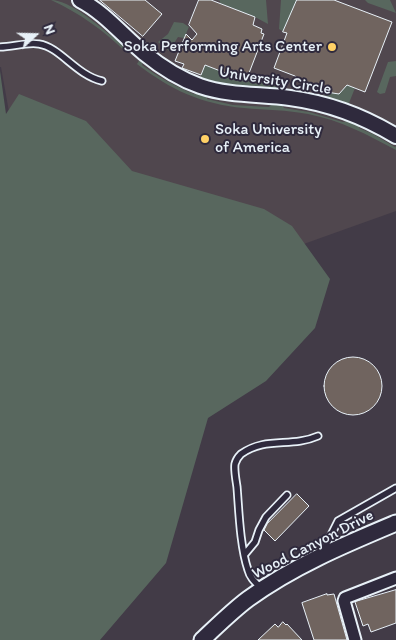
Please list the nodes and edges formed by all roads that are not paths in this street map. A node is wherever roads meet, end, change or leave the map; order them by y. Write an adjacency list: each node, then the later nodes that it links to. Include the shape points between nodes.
1 (80, 0): 4 (street, University Circle, via 112,23 146,55 199,86 319,103 355,114)
2 (0, 47): 3 (lane, via 44,46 91,78)
3 (102, 81)
4 (396, 136)
5 (318, 436): 9 (lane, via 292,443 273,442 250,448 239,456 235,465)
6 (396, 488): 10 (lane, via 338,521)
7 (287, 495): 9 (lane, via 266,517 255,542)
8 (396, 523): 10 (main road, Wood Canyon Drive)
9 (245, 554): 12 (lane, via 251,578)
10 (320, 558): 12 (main road, Wood Canyon Drive)
11 (396, 578): 14 (street, via 345,598)
12 (262, 589): 13 (main road, Wood Canyon Drive)
13 (202, 640)
14 (355, 640)

